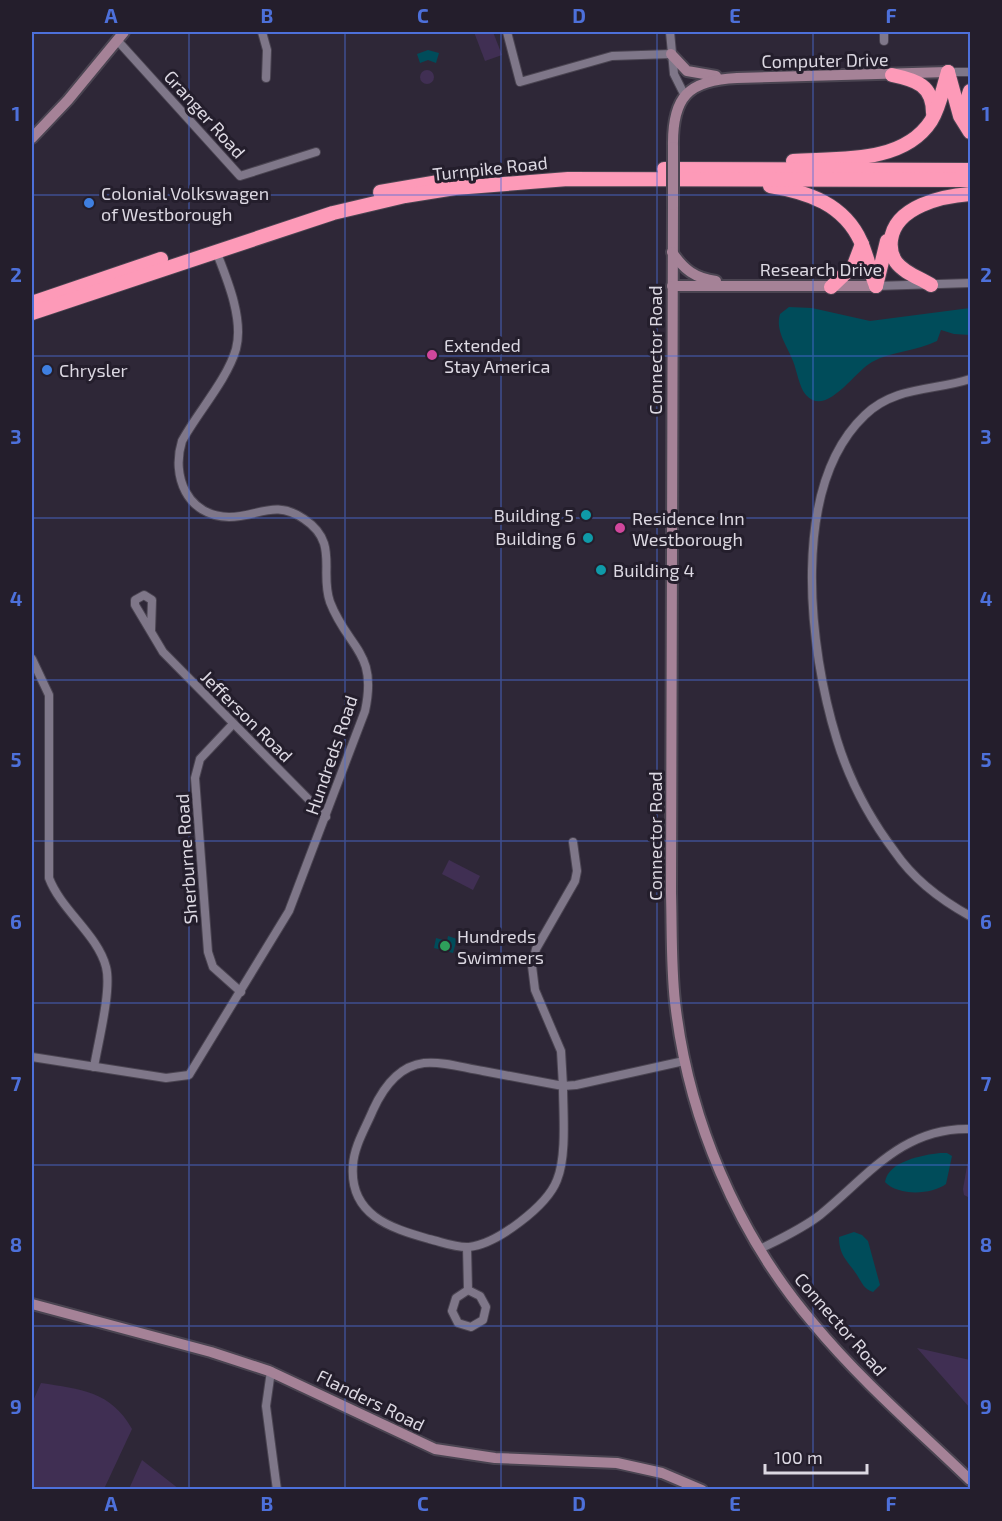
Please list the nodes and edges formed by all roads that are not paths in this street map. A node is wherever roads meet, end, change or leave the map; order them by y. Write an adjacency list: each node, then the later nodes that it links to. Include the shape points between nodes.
1 (262, 32): 11 (street, via 267,50)
2 (507, 32): 7 (street, via 520,82 612,56)
3 (670, 32): 7 (street)
4 (884, 32): 6 (street)
5 (121, 36): 17 (street); 18 (street, Granger Road, via 240,176)
6 (884, 41)
7 (671, 54): 12 (street, via 692,73); 14 (street, via 674,74)
8 (948, 72): 9 (street, Computer Drive); 10 (street, Computer Drive); 15 (highway); 16 (highway, via 960,116)
9 (970, 72)
10 (892, 75): 12 (street, Computer Drive); 15 (highway, via 927,88 933,102)
11 (266, 78)
12 (737, 78): 14 (street, Computer Drive, via 707,81)
13 (970, 91): 16 (highway, via 965,106)
14 (685, 96): 27 (street, Connector Road, bridge, via 674,114)
15 (932, 119): 19 (highway, via 913,140 887,152 757,163)
16 (969, 129)
17 (32, 138)
18 (316, 152)
19 (741, 169): 20 (highway, Turnpike Road); 34 (highway, Turnpike Road, via 585,170 478,176 409,186 332,205)
20 (970, 170)
21 (721, 179): 22 (highway, Turnpike Road); 25 (highway, via 784,188 820,199 842,216); 26 (highway, Turnpike Road, via 568,179 455,188 333,213)
22 (970, 180)
23 (970, 194): 24 (highway, via 945,197 915,208)
24 (892, 232): 29 (highway, via 890,249 895,261); 32 (highway)
25 (862, 244): 32 (highway); 33 (highway, via 854,265)
26 (216, 251): 35 (highway, Turnpike Road); 40 (street, Hundreds Road, via 237,319 236,349 182,441 177,471 189,499 214,515 230,517 274,508 289,511 315,527 323,540 328,555 330,600 362,652 369,681 365,711)
27 (672, 252): 30 (street, Connector Road); 31 (street, via 687,272 699,278)
28 (970, 283): 29 (street, Research Drive)
29 (931, 285): 32 (street, Research Drive)
30 (672, 286): 31 (street, Research Drive); 45 (street, Connector Road, via 671,913 675,1000)
31 (743, 286): 33 (street, Research Drive)
32 (876, 286): 33 (street, Research Drive)
33 (831, 287)
34 (32, 303)
35 (32, 313)
36 (970, 379): 42 (street, via 890,398 876,405 851,429 834,460 823,493 815,530 813,568 826,697 837,740 855,785 884,836 912,873 939,897)
37 (151, 631): 39 (street, Jefferson Road, via 163,652)
38 (32, 659): 46 (street, via 49,695 49,878 106,967)
39 (233, 724): 40 (street, Jefferson Road); 43 (street, Sherburne Road, via 200,759 195,778 208,952 213,967)
40 (327, 817): 43 (street, Hundreds Road, via 289,911)
41 (573, 842): 47 (street, via 575,881 536,949 532,966 535,990 561,1051)
42 (970, 916)
43 (241, 992): 46 (street, Hundreds Road, via 189,1075 166,1078)
44 (32, 1057): 46 (street, Hundreds Road)
45 (684, 1060): 47 (street); 50 (street, Connector Road, via 710,1148)
46 (94, 1067)
47 (563, 1086): 49 (street, via 561,1166 552,1191 544,1202 495,1238); 49 (street, via 425,1063 398,1074 384,1091 355,1153 358,1195 365,1208 391,1227)
48 (970, 1129): 50 (street, via 927,1136 901,1147 877,1162 817,1218)
49 (467, 1247): 51 (street)
50 (760, 1249): 54 (street, Connector Road, via 797,1304 829,1341)
51 (468, 1290): 51 (street, via 456,1298 452,1311 458,1323 471,1328 483,1320 486,1307 480,1296)
52 (32, 1304): 53 (street, Flanders Road)
53 (271, 1371): 55 (street, via 266,1406); 56 (street, Flanders Road, via 435,1449 495,1458 617,1463 662,1473)
54 (970, 1480)
55 (277, 1490)
56 (702, 1490)

